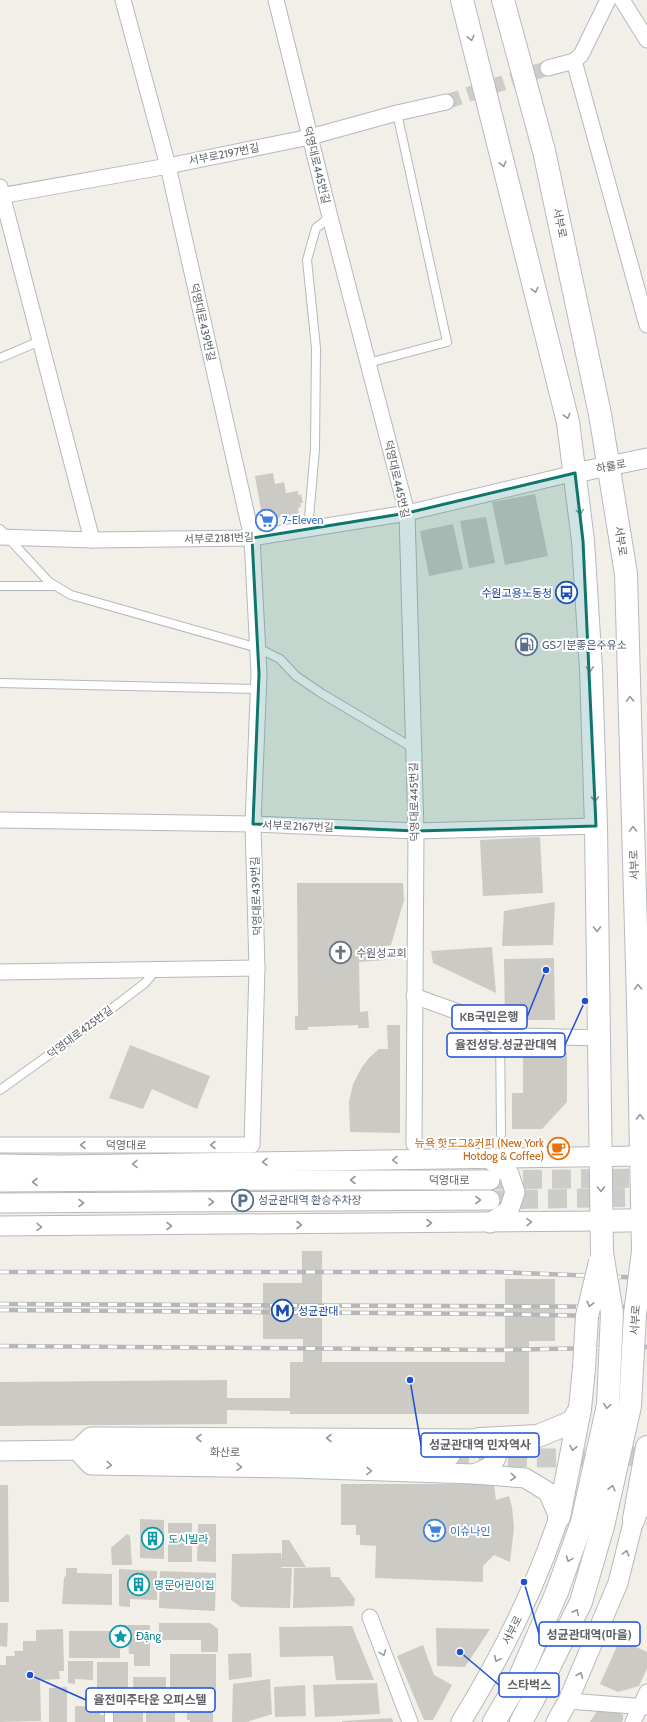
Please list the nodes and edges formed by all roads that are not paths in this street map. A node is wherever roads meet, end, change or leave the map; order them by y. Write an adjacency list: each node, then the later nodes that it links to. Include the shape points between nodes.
1 (123, 0): 13 (street, 덕영대로439번길)
2 (276, 0): 12 (street, 덕영대로445번길)
3 (462, 0): 22 (main road, 서부로, one-way to 22, via 568,422)
4 (502, 0): 21 (main road, 서부로, via 544,151)
5 (608, 0): 8 (street, via 581,55)
6 (622, 0): 7 (street)
7 (647, 40)
8 (574, 60): 9 (street); 16 (street)
9 (548, 68)
10 (446, 102): 11 (street, 서부로2197번길)
11 (397, 113): 12 (street, 서부로2197번길); 19 (lane, via 447,342)
12 (310, 137): 13 (street, 서부로2197번길); 15 (street, 덕영대로445번길)
13 (168, 166): 14 (street, 서부로2197번길); 26 (street, 덕영대로439번길)
14 (1, 193): 17 (street)
15 (330, 217): 19 (street, 덕영대로445번길); 24 (lane, via 316,228 307,260 316,348 315,449)
16 (647, 325)
17 (40, 341): 18 (lane); 27 (street)
18 (0, 358)
19 (368, 363): 23 (street, 덕영대로445번길)
20 (647, 458): 21 (street, 하률로)
21 (609, 466): 22 (street, 하률로); 50 (main road, 서부로, one-way to 21, via 626,574)
22 (575, 473): 23 (street, 서부로2181번길); 36 (main road, 서부로, one-way to 36, via 583,541 591,669)
23 (407, 513): 24 (street, 서부로2181번길); 33 (street, 덕영대로445번길)
24 (308, 529): 26 (street, 서부로2181번길)
25 (2, 534): 27 (street, 서부로2181번길); 29 (lane)
26 (252, 538): 27 (street, 서부로2181번길); 30 (street, 덕영대로439번길)
27 (92, 540)
28 (0, 586): 29 (lane)
29 (56, 586): 30 (lane, via 71,595)
30 (258, 648): 32 (street, 덕영대로439번길); 33 (lane, via 280,659 296,676 321,693)
31 (0, 683): 32 (lane)
32 (258, 689): 35 (street, 덕영대로439번길)
33 (413, 748): 37 (street, 덕영대로445번길)
34 (0, 820): 35 (street, 서부로2167번길)
35 (253, 824): 37 (street, 서부로2167번길); 38 (street, 덕영대로439번길)
36 (596, 826): 37 (street, 서부로2167번길); 43 (main road, 서부로, one-way to 43)
37 (416, 831): 41 (street, 덕영대로445번길)
38 (257, 968): 39 (street); 48 (street, 덕영대로439번길)
39 (156, 970): 40 (street); 44 (lane, 덕영대로425번길, via 145,983 93,1023)
40 (0, 972)
41 (414, 996): 42 (street); 46 (street, 덕영대로445번길)
42 (500, 1028): 43 (street, via 526,1036); 45 (lane)
43 (599, 1038): 49 (main road, 서부로)
44 (0, 1090)
45 (501, 1134)
46 (414, 1144)
47 (0, 1145): 48 (street, 덕영대로, one-way to 47)
48 (252, 1145)
49 (601, 1156): 50 (street); 51 (street); 58 (main road, 서부로, one-way to 58)
50 (644, 1156): 57 (main road, 서부로)
51 (490, 1159): 52 (street, one-way to 52); 59 (street, via 509,1174 514,1192 509,1210)
52 (0, 1164)
53 (490, 1180): 54 (street, 덕영대로, one-way to 54)
54 (0, 1182)
55 (490, 1200): 56 (street, 덕영대로, one-way to 55)
56 (0, 1203)
57 (644, 1220): 58 (main road); 61 (main road, 서부로)
58 (602, 1221): 59 (street, one-way to 58); 62 (main road, 서부로)
59 (490, 1223): 60 (street, one-way to 59)
60 (0, 1226)
61 (643, 1251): 63 (main road, bridge); 83 (main road, 서부로, one-way to 61, bridge, via 581,1602 603,1526 630,1406 634,1314)
62 (602, 1253): 64 (main road, 서부로, one-way to 64, bridge, via 587,1316); 82 (main road, 서부로, one-way to 82, bridge, via 612,1313 608,1404 582,1522 551,1606 518,1681)
63 (647, 1279)
64 (580, 1409): 65 (main road, via 572,1422 538,1436); 72 (main road, 서부로, one-way to 72)
65 (480, 1439): 67 (street, one-way to 67, via 91,1437); 70 (street, via 496,1451 496,1458 490,1467)
66 (647, 1447): 73 (main road)
67 (76, 1450): 68 (street, 화산로); 69 (street, 화산로); 70 (street, one-way to 70, via 91,1465)
68 (0, 1451)
69 (450, 1456)
70 (474, 1474): 72 (street, one-way to 72, via 525,1478 548,1492)
71 (647, 1497): 73 (street)
72 (559, 1517): 81 (street, 서부로, one-way to 81, via 546,1556 521,1612 481,1690)
73 (634, 1519): 76 (street, one-way to 73, via 618,1583)
74 (370, 1617): 80 (street, one-way to 80)
75 (647, 1692): 78 (street)
76 (568, 1701): 78 (street); 84 (street)
77 (109, 1706): 79 (lane)
78 (644, 1706): 85 (street)
79 (109, 1722)
80 (410, 1722)
81 (461, 1722)
82 (494, 1722)
83 (521, 1722)
84 (556, 1722)
85 (633, 1722)

